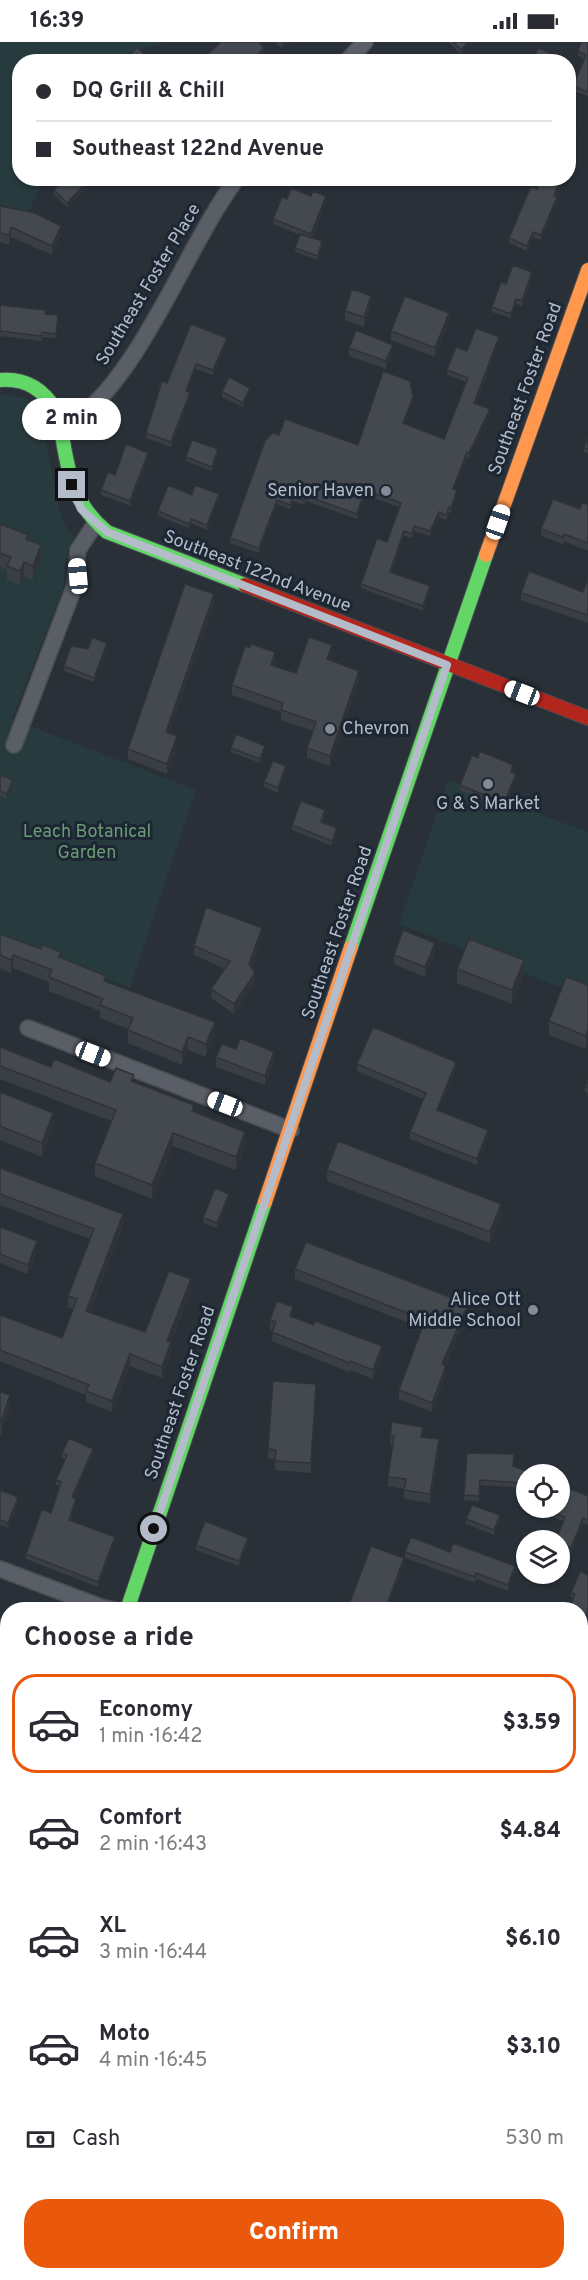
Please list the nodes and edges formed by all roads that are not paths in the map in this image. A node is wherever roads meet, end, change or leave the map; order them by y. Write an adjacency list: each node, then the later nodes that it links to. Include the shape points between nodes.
1 (365, 42): 2 (street)
2 (354, 54)
3 (232, 186): 6 (street, Southeast Foster Place, via 132,358 98,403)
4 (588, 270): 8 (main road, Southeast Foster Road)
5 (0, 380): 6 (main road, Southeast 122nd Avenue, via 24,381 45,392 58,413)
6 (62, 431): 7 (main road, Southeast 122nd Avenue, via 76,498)
7 (95, 524): 8 (main road, Southeast 122nd Avenue, via 123,539); 10 (street, via 78,550 75,585)
8 (447, 665): 9 (main road, Southeast 122nd Avenue); 12 (main road, Southeast Foster Road)
9 (588, 718)
10 (14, 745)
11 (28, 1028): 12 (street)
12 (291, 1130): 15 (main road, Southeast Foster Road)
13 (0, 1569): 14 (street)
14 (88, 1602)
15 (130, 1602)

